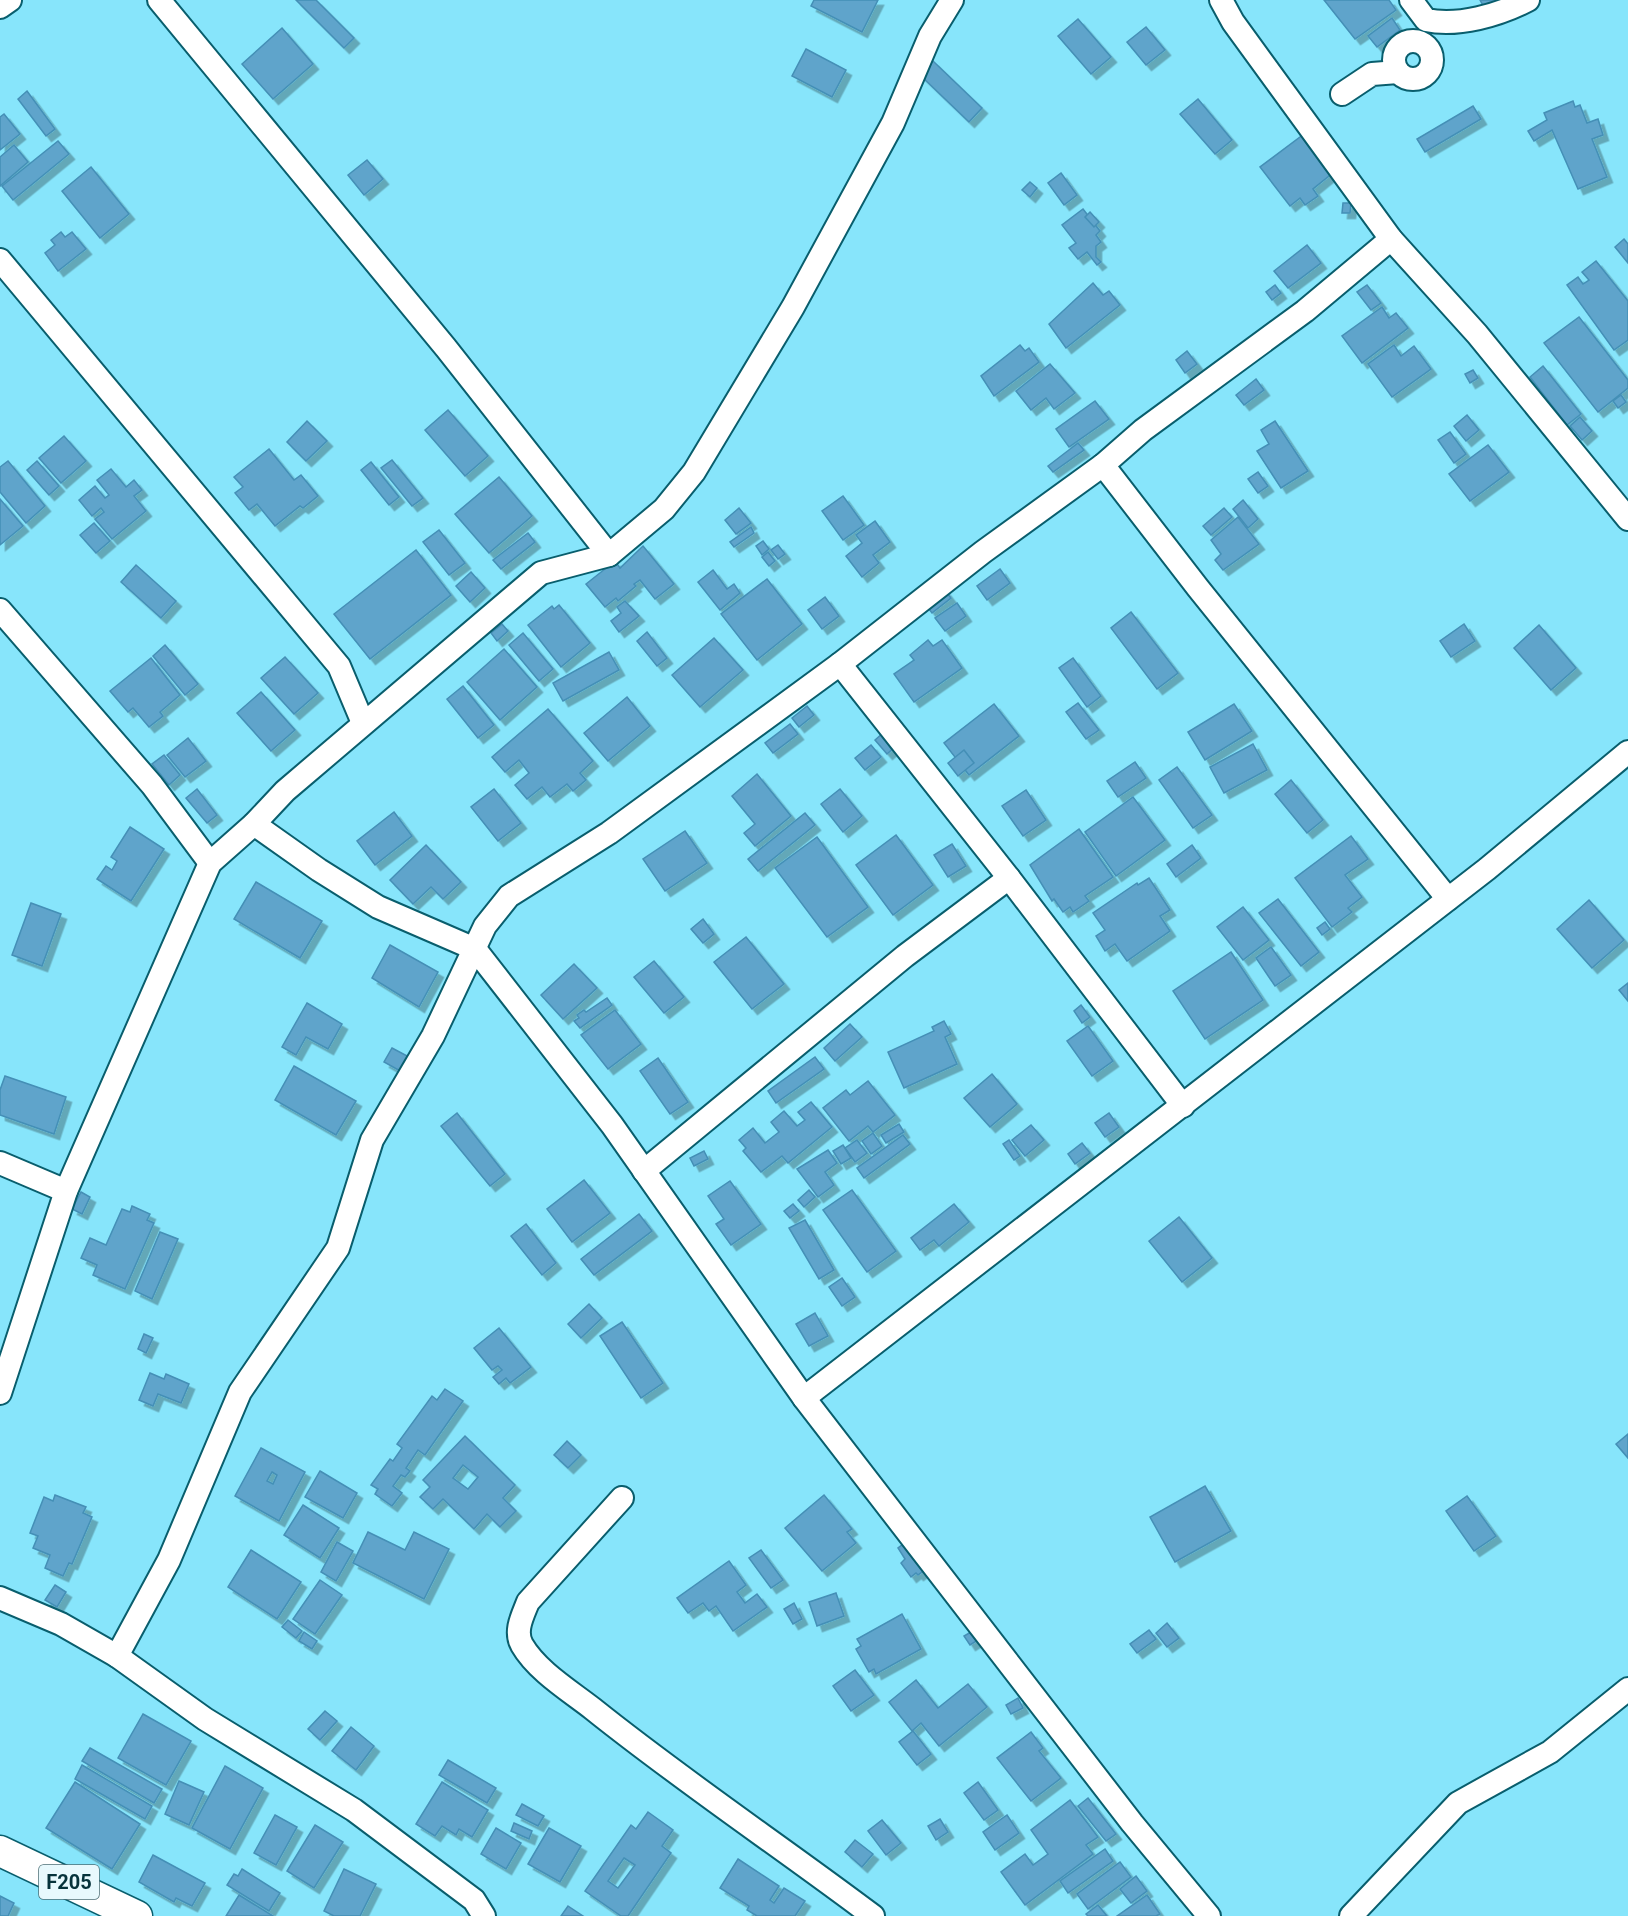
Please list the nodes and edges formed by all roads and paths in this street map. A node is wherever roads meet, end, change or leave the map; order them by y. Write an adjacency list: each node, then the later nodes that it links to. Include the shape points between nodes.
1 (10, 0): 7 (street)
2 (159, 0): 14 (street, via 446,348)
3 (952, 0): 14 (street, via 930,36 864,180 694,472 664,509)
4 (1221, 0): 10 (street)
5 (1411, 0): 8 (street)
6 (1528, 0): 8 (street, via 1472,19)
7 (0, 7)
8 (1426, 20): 9 (street, via 1421,42 1411,40 1395,52 1398,72 1372,74)
9 (1342, 94)
10 (1391, 239): 12 (street, via 1305,311 1143,430); 13 (street, via 1477,333)
11 (1, 264): 17 (street, via 339,666)
12 (1103, 465): 16 (street, via 982,552); 22 (street)
13 (1628, 519)
14 (609, 555): 17 (street, via 541,573)
15 (0, 610): 20 (street, via 152,785)
16 (840, 664): 21 (street); 23 (street, via 609,833 509,896 485,926)
17 (363, 723): 19 (street, via 285,791)
18 (1628, 752): 22 (street)
19 (254, 824): 20 (street); 23 (street, via 378,907)
20 (210, 863): 27 (street)
21 (1009, 878): 24 (street); 26 (street, via 905,956)
22 (1448, 899): 24 (street)
23 (475, 949): 26 (street); 32 (street, via 433,1036 372,1140 338,1248 240,1392 168,1560)
24 (1183, 1106): 29 (street)
25 (0, 1163): 27 (street)
26 (644, 1171): 29 (street)
27 (66, 1191): 28 (street)
28 (0, 1393)
29 (804, 1398): 38 (street, via 1132,1823)
30 (622, 1498): 37 (street, via 528,1602 518,1634 521,1644 547,1672 651,1756)
31 (0, 1598): 32 (street, via 61,1624)
32 (117, 1656): 36 (street, via 205,1719 354,1810 474,1900)
33 (1628, 1689): 39 (street, via 1550,1752 1458,1803)
34 (0, 1851): 35 (main road, F205)
35 (137, 1916)
36 (484, 1916)
37 (873, 1916)
38 (1209, 1916)
39 (1351, 1916)

